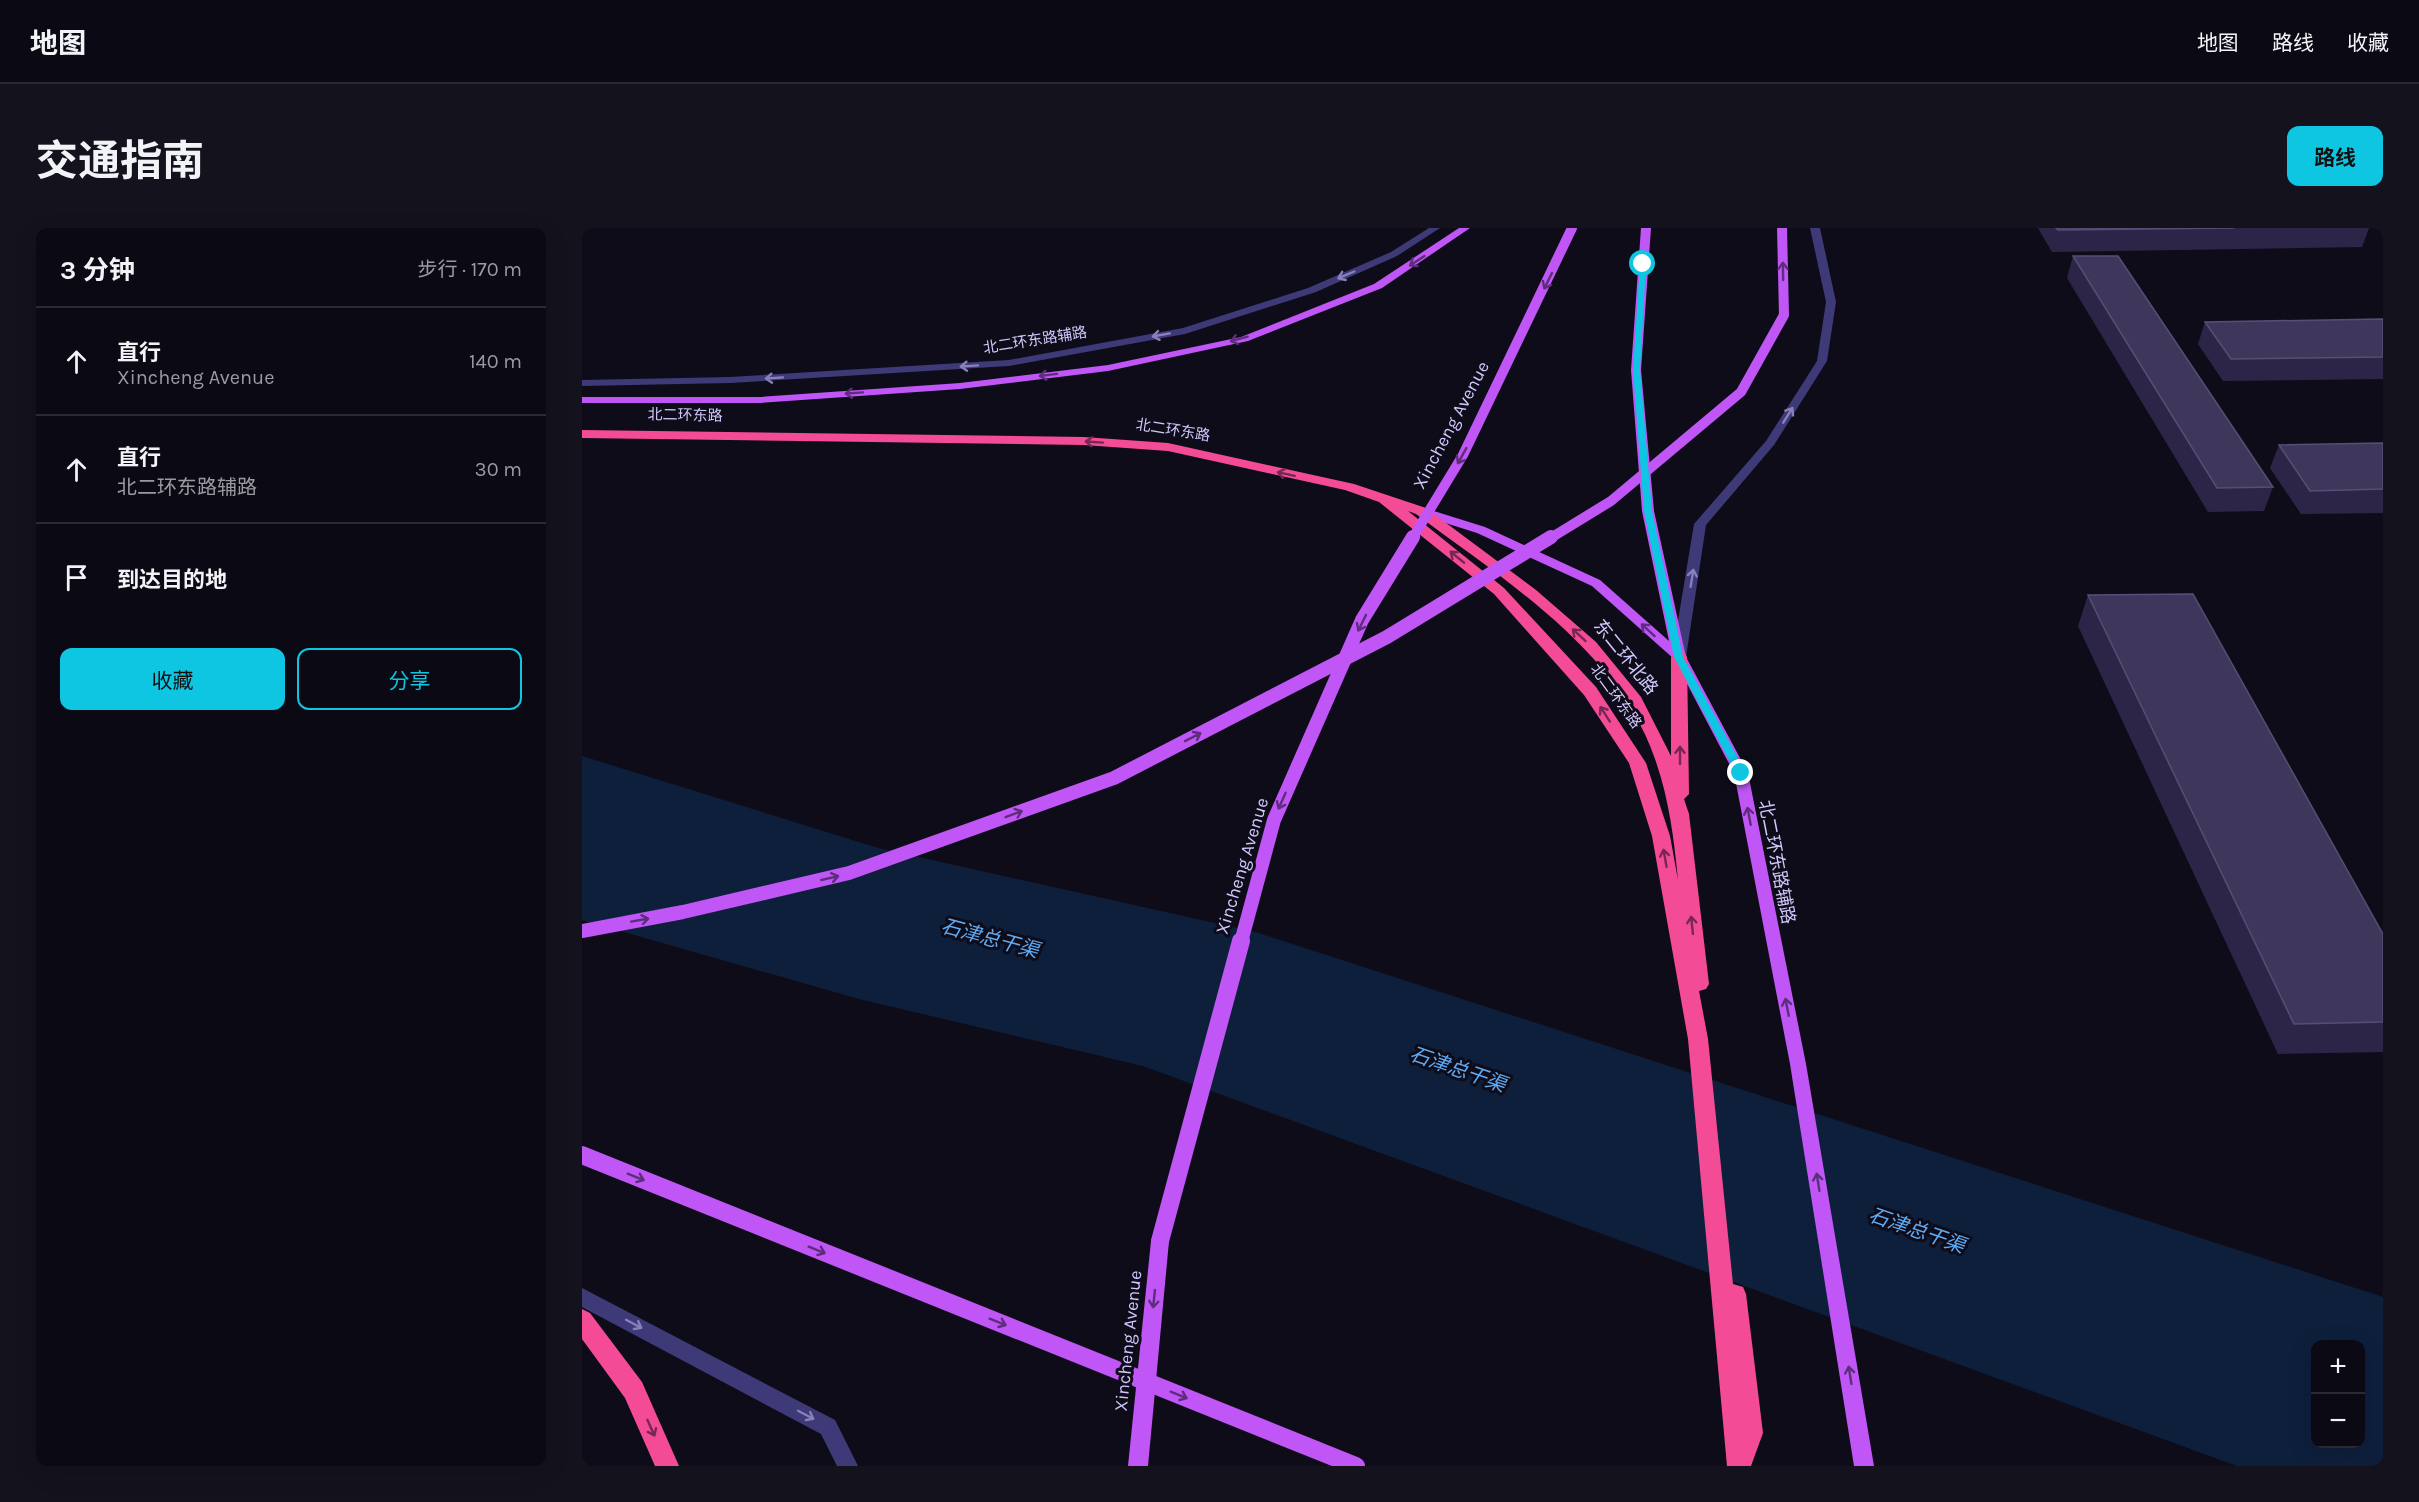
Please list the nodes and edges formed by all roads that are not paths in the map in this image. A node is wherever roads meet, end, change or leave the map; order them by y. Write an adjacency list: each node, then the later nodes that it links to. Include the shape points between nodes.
1 (1435, 228): 7 (street, 北二环东路辅路, one-way to 7, via 1394,254 1312,290 1195,327 1009,363 730,380)
2 (1465, 228): 8 (main road, one-way to 8, via 1378,286 1255,334 1108,368 960,386 760,400)
3 (1572, 228): 21 (main road, Xincheng Avenue, one-way to 21, bridge, via 1463,455 1362,620 1274,820 1160,1241)
4 (1646, 228): 12 (main road, via 1636,370 1648,511)
5 (1782, 228): 14 (main road, one-way to 5, bridge, via 849,873 1114,778 1386,637 1611,501 1741,392 1784,315)
6 (1815, 228): 12 (street, one-way to 6, via 1700,524 1770,443 1822,361 1831,302)
7 (582, 383)
8 (582, 400)
9 (582, 434): 10 (highway, 北二环东路, one-way to 9, via 1168,447 1084,441)
10 (1384, 499): 11 (highway, 东二环北路); 15 (highway, 北二环东路, one-way to 10, via 1661,836 1637,763 1590,691 1499,591)
11 (1421, 511): 12 (main road, 北二环东路辅路, one-way to 11, via 1596,583 1481,530); 13 (highway, 东二环北路, one-way to 11, via 1663,757 1635,701 1590,645 1531,593)
12 (1679, 657): 13 (highway, one-way to 12); 24 (main road, 北二环东路辅路, one-way to 12, via 1798,1064 1741,773)
13 (1680, 814): 15 (highway, 东二环北路, one-way to 13)
14 (582, 931)
15 (1702, 1043): 23 (highway, via 1751,1432)
16 (582, 1155): 22 (main road, one-way to 22, bridge)
17 (582, 1297): 20 (street, one-way to 20, via 828,1427)
18 (582, 1320): 19 (highway, one-way to 19, via 634,1390)
19 (667, 1466)
20 (848, 1466)
21 (1137, 1466)
22 (1356, 1466)
23 (1739, 1466)
24 (1864, 1466)

